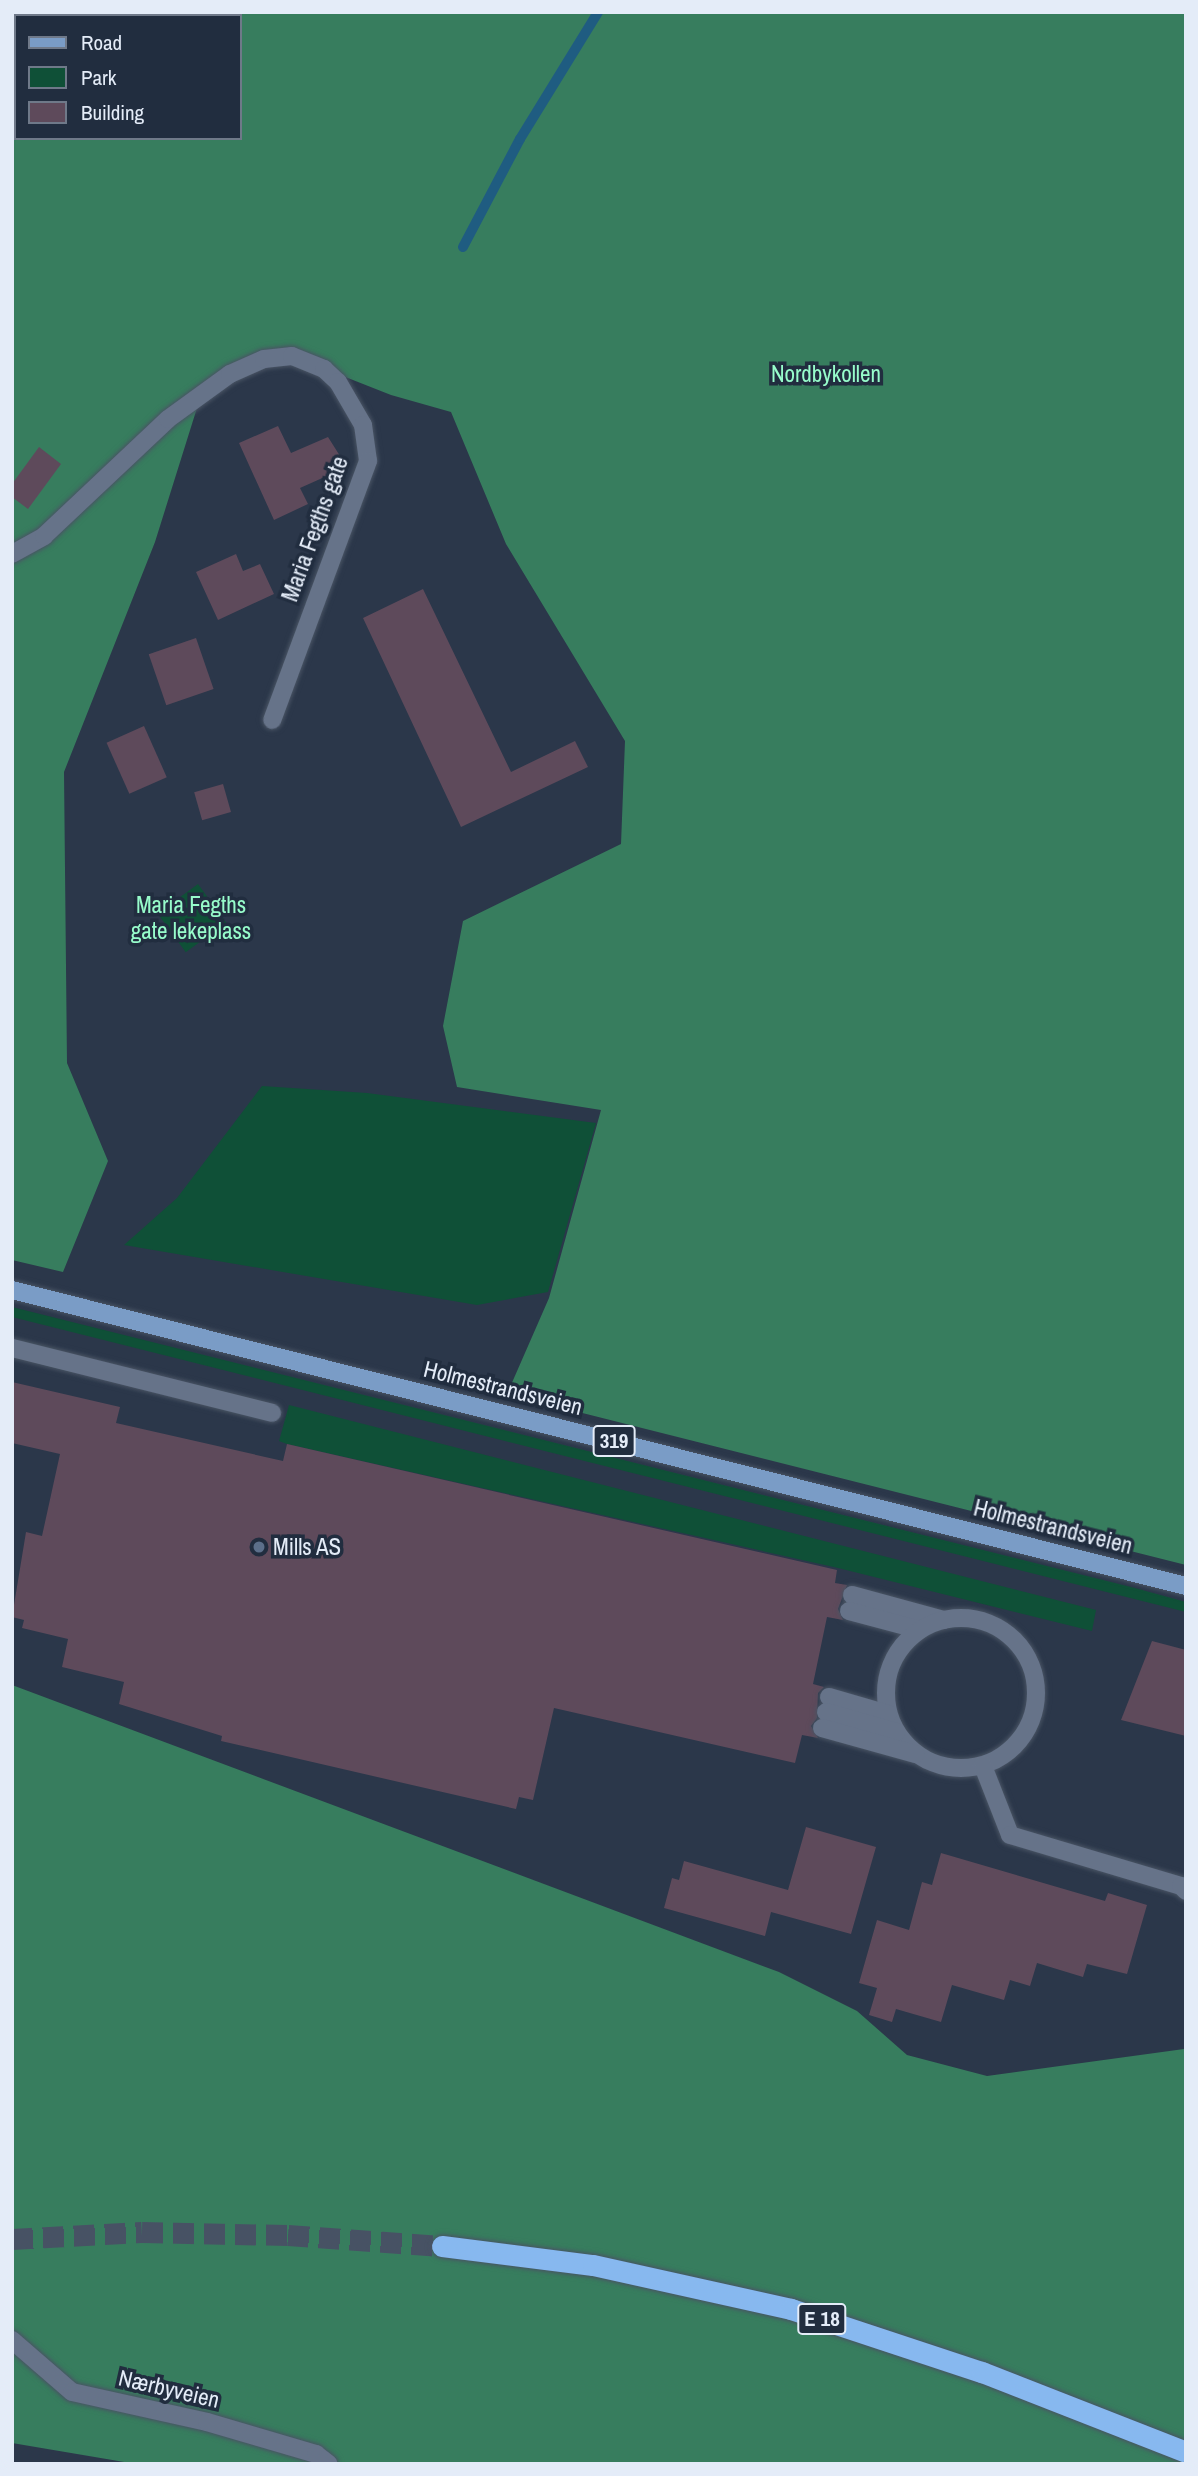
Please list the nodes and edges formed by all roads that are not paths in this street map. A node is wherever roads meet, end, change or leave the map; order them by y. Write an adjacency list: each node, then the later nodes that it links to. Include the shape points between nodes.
1 (12, 554): 2 (street, Maria Fegths gate, via 44,536 168,419 230,374 264,359 292,356 324,369 338,382 363,425 368,461)
2 (272, 720)
3 (12, 1290): 6 (main road, Holmestrandsveien / 319)
4 (12, 1348): 5 (street)
5 (272, 1413)
6 (1186, 1586)
7 (944, 1620): 8 (street); 8 (street, via 851,1603); 13 (street, via 970,1618 995,1626 1016,1642 1030,1664 1036,1689 1033,1716 1021,1739)
8 (920, 1630): 10 (street, via 901,1648 890,1668)
9 (825, 1713): 10 (street); 11 (street); 12 (street)
10 (888, 1714): 11 (street)
11 (897, 1732): 12 (street)
12 (915, 1754): 13 (street, via 948,1767)
13 (983, 1766): 14 (street, via 1010,1835)
14 (1186, 1891)
15 (442, 2246): 17 (highway, E 18, via 593,2265 791,2309 982,2372)
16 (12, 2340): 18 (street, Nærbyveien, via 72,2392 207,2422 316,2454)
17 (1186, 2452)
18 (329, 2464)

